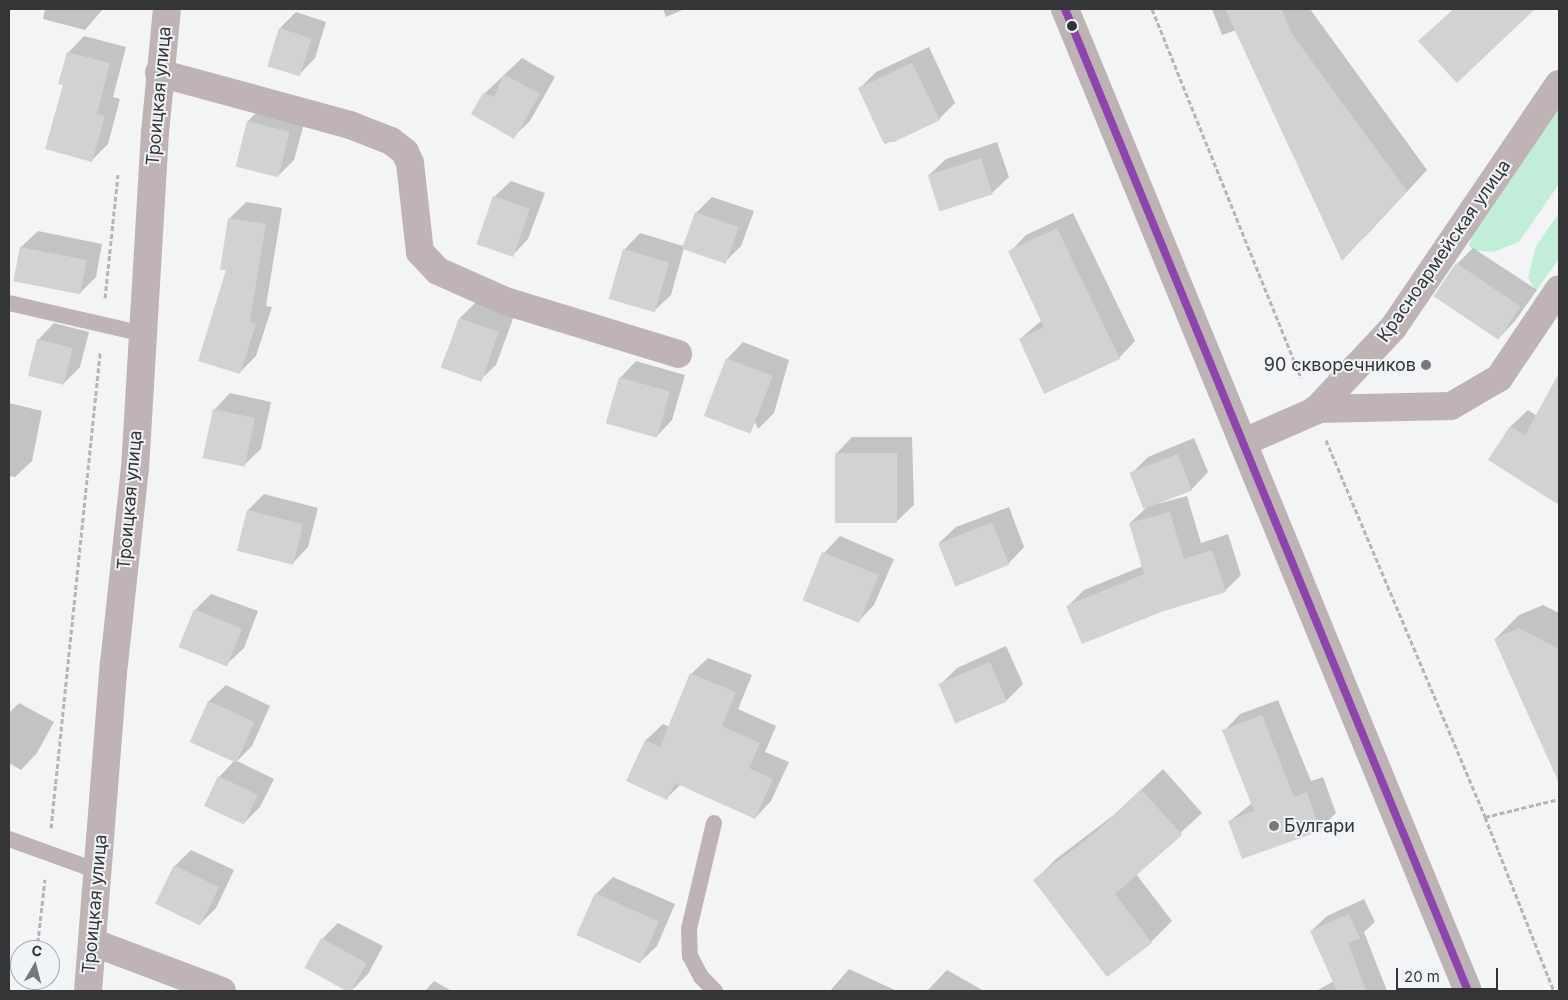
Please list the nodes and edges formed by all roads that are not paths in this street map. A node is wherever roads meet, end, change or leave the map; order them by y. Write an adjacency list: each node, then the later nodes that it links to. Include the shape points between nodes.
1 (167, 9): 3 (street, Троицкая улица)
2 (1065, 9): 10 (main road)
3 (159, 73): 7 (street, Троицкая улица); 8 (street, via 350,125 390,141 405,152 410,163 420,252 438,271 505,301)
4 (1559, 84): 9 (street, Красноармейская улица, via 1394,328)
5 (1559, 289): 9 (street, Красноармейская улица, via 1500,378 1451,406)
6 (9, 303): 7 (lane)
7 (143, 334): 13 (street, Троицкая улица, via 135,469 114,664)
8 (678, 354)
9 (1315, 410): 10 (street, Красноармейская улица)
10 (1244, 442): 18 (main road)
11 (714, 823): 17 (lane, via 689,928 690,956 701,977)
12 (9, 839): 13 (lane)
13 (98, 871): 14 (street, Троицкая улица)
14 (92, 942): 15 (street, Троицкая улица); 16 (street)
15 (88, 991)
16 (222, 991)
17 (715, 991)
18 (1468, 991)

